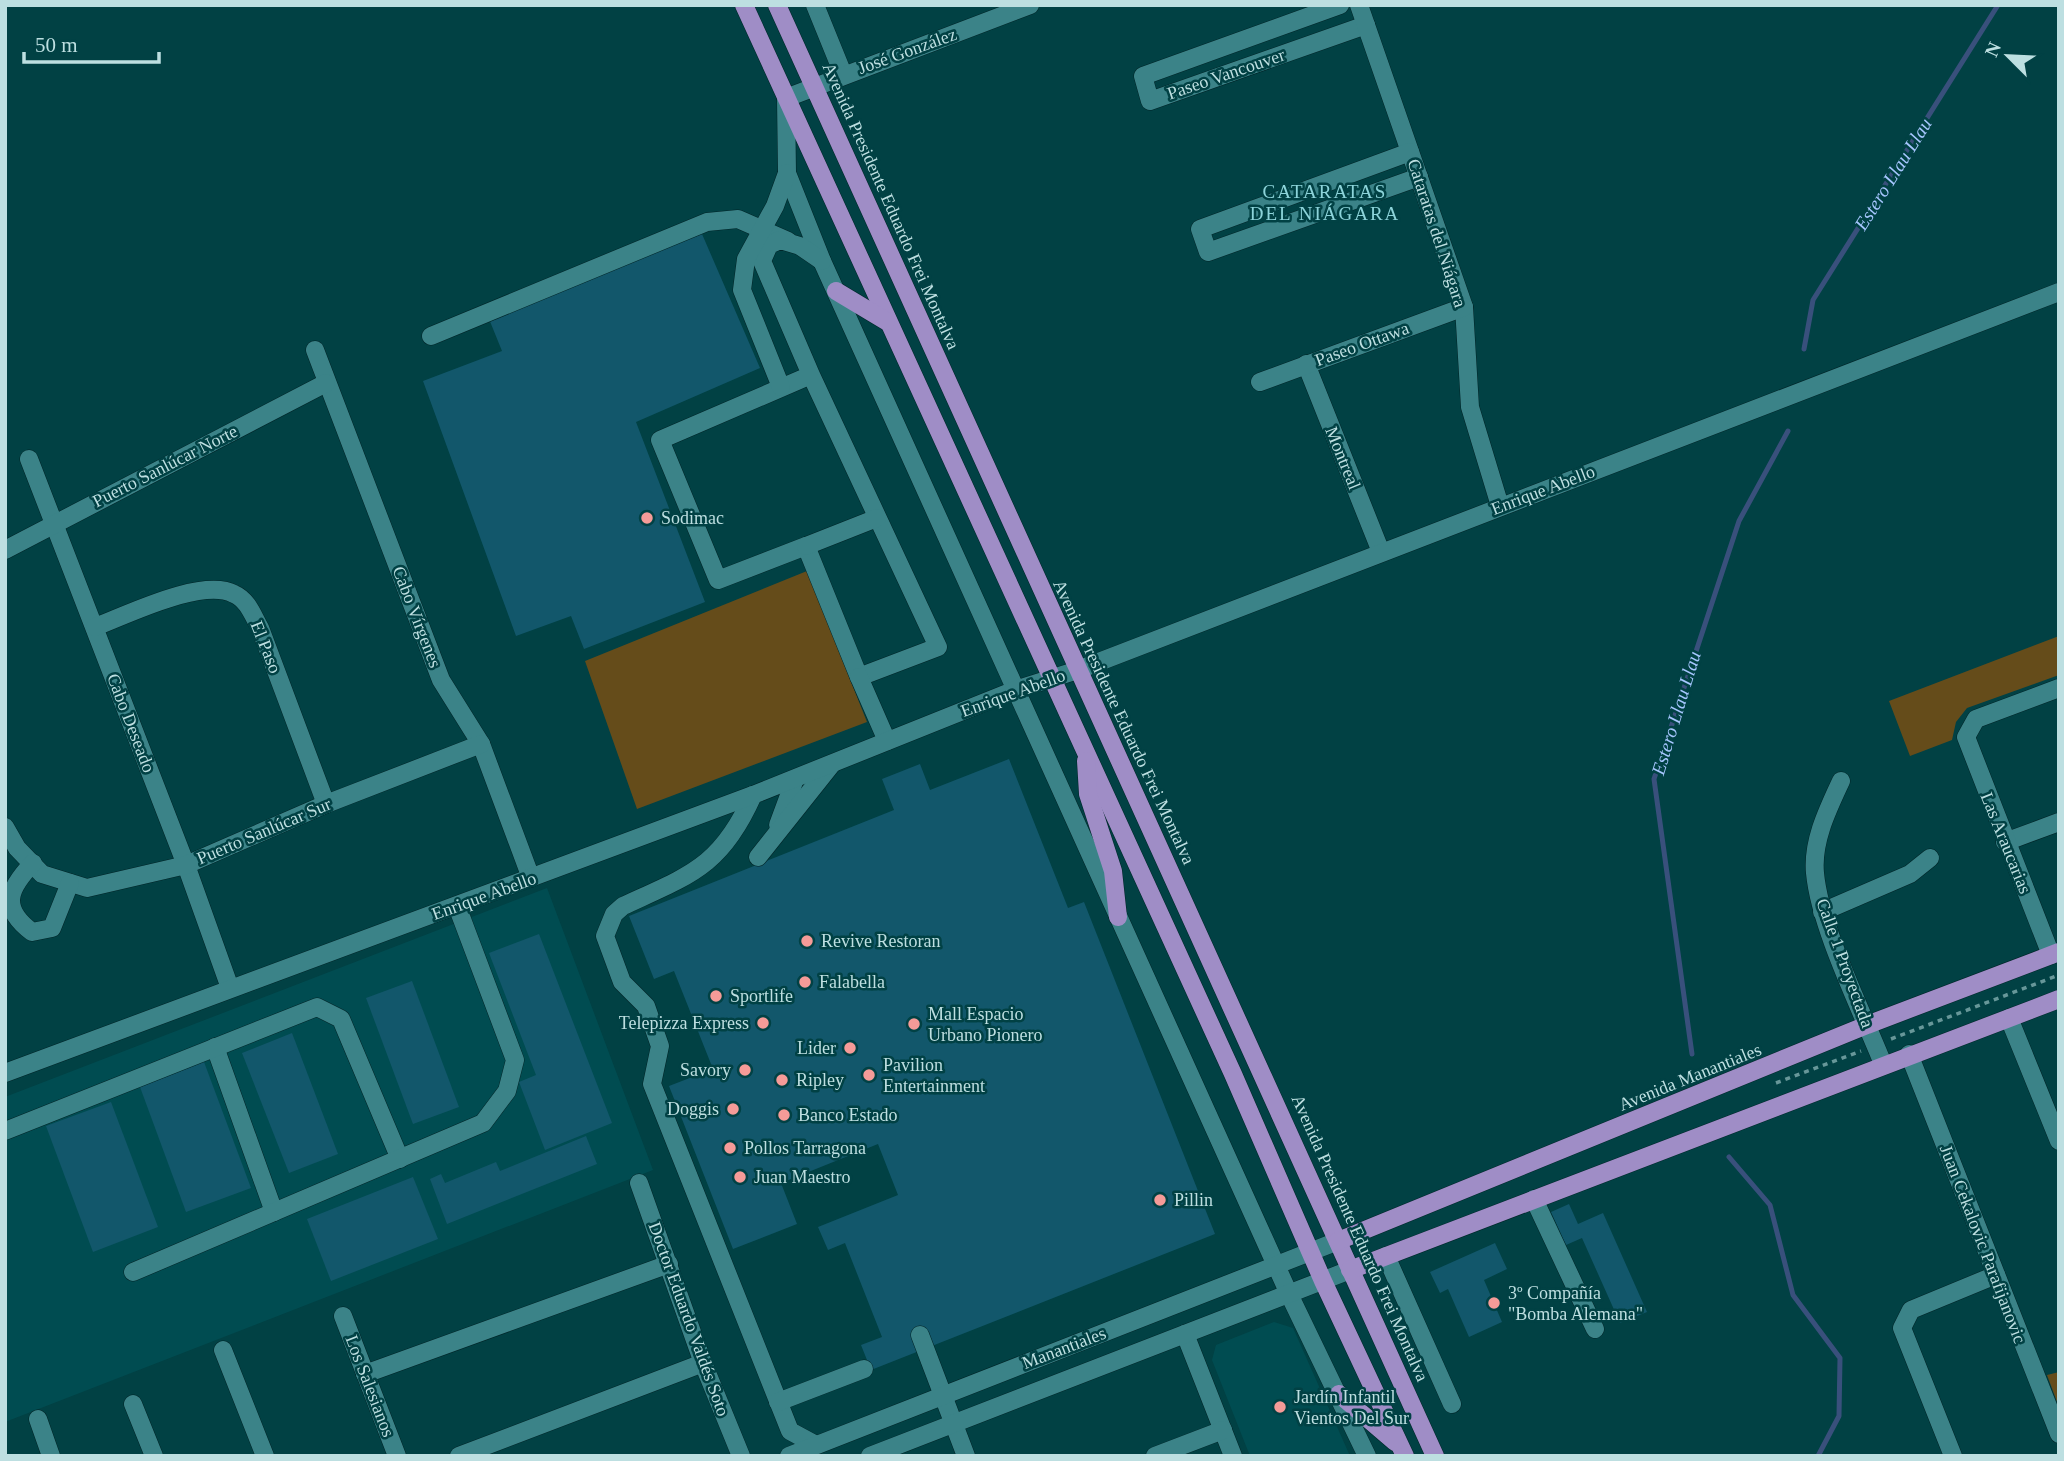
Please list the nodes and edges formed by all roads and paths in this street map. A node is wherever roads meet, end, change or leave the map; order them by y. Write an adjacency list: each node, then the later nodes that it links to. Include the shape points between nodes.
1 (744, 5): 10 (main road)
2 (777, 5): 9 (main road, Avenida Presidente Eduardo Frei Montalva)
3 (815, 5): 8 (street)
4 (1030, 5): 8 (street, José González)
5 (1340, 5): 7 (street, Paseo Vancouver, via 1143,76 1150,101)
6 (1359, 5): 7 (street, Cataratas del Niágara)
7 (1366, 25): 11 (street, Cataratas del Niágara)
8 (844, 74): 9 (street, José González)
9 (814, 86): 10 (street, José González); 36 (main road, Avenida Presidente Eduardo Frei Montalva)
10 (786, 98): 12 (street); 20 (main road)
11 (1410, 152): 13 (street, Cataratas del Niágara); 13 (street, via 1200,229 1208,252)
12 (787, 173): 14 (street); 16 (street)
13 (1419, 177): 19 (street, Cataratas del Niágara)
14 (762, 229): 15 (street); 21 (street, via 738,219 707,222); 27 (street, via 746,259 742,290)
15 (791, 242): 16 (street); 24 (street, via 769,245 762,261)
16 (822, 261): 17 (street)
17 (836, 291): 20 (main road); 40 (street)
18 (2059, 292): 29 (street, Enrique Abello)
19 (1464, 307): 23 (street, Paseo Ottawa); 29 (street, Cataratas del Niágara, via 1470,407)
20 (886, 321): 38 (main road)
21 (431, 336)
22 (316, 350): 26 (street, Cabo Vírgenes)
23 (1306, 364): 25 (street, Paseo Ottawa); 34 (street, Montreal)
24 (811, 375): 27 (street); 30 (street)
25 (1260, 382)
26 (326, 383): 31 (street, Puerto Sanlúcar Norte); 42 (street, Cabo Vírgenes, via 441,680)
27 (781, 387): 32 (street, via 660,440 718,580)
28 (29, 459): 31 (street, Cabo Deseado)
29 (1500, 506): 34 (street, Enrique Abello)
30 (877, 517): 32 (street); 37 (street, via 937,647)
31 (54, 523): 33 (street, Puerto Sanlúcar Norte); 35 (street, Cabo Deseado)
32 (806, 546): 37 (street)
33 (5, 550)
34 (1381, 552): 36 (street, Enrique Abello)
35 (95, 627): 48 (street, El Paso, via 189,593 212,589 234,593 260,628); 55 (street, Cabo Deseado)
36 (1078, 670): 38 (street, Enrique Abello); 77 (main road, Avenida Presidente Eduardo Frei Montalva)
37 (859, 677): 41 (street)
38 (1051, 678): 40 (street, Enrique Abello); 43 (main road)
39 (2059, 688): 52 (street, Las Araucarias, via 1976,719 1968,730 1966,745)
40 (1015, 690): 41 (street, Enrique Abello); 61 (street)
41 (887, 741): 44 (street, Enrique Abello)
42 (481, 744): 48 (street, Puerto Sanlúcar Sur); 57 (street, Cabo Vírgenes)
43 (1086, 754): 61 (main road, via 1088,794 1113,871); 78 (main road)
44 (833, 764): 45 (street, Enrique Abello); 51 (street)
45 (795, 779): 47 (street, Enrique Abello); 51 (street)
46 (1841, 781): 60 (street, Calle 1 Proyectada, via 1823,821 1815,871)
47 (753, 795): 57 (street, Enrique Abello); 97 (street, via 732,838 713,858 696,872 623,906 614,914 605,936 621,982 646,1006 660,1046 652,1084)
48 (326, 804): 55 (street, Puerto Sanlúcar Sur)
49 (2059, 822): 52 (street)
50 (5, 827): 56 (street)
51 (772, 841): 53 (street)
52 (2005, 842): 62 (street, Las Araucarias)
53 (758, 857)
54 (1930, 858): 60 (street, via 1910,874)
55 (186, 865): 58 (street, Puerto Sanlúcar Sur, via 87,888); 63 (street, Cabo Deseado)
56 (37, 868): 58 (street, Puerto Sanlúcar Sur); 58 (street, via 16,880 10,905 15,919 32,932 52,928)
57 (531, 878): 59 (street, Enrique Abello)
58 (70, 883)
59 (457, 906): 63 (street, Enrique Abello); 73 (street, via 515,1060 513,1074 498,1106 483,1123)
60 (1822, 912): 66 (street, Calle 1 Proyectada)
61 (1118, 917): 81 (street)
62 (2055, 953): 66 (main road, Avenida Manantiales)
63 (230, 988): 70 (street, Enrique Abello)
64 (2059, 999): 65 (main road)
65 (2009, 1018): 68 (main road); 72 (street)
66 (1867, 1025): 69 (street, Calle 1 Proyectada); 77 (main road, Avenida Manantiales)
67 (215, 1047): 71 (street); 73 (street, via 317,1007 341,1018); 76 (street)
68 (1909, 1054): 69 (main road); 84 (street, Juan Cekalovic Parafijanovic)
69 (1883, 1064): 75 (main road)
70 (5, 1073)
71 (5, 1131)
72 (2059, 1141)
73 (400, 1158): 76 (street)
74 (639, 1183): 80 (street, Doctor Eduardo Valdés Soto)
75 (1534, 1199): 79 (main road); 88 (street)
76 (274, 1212): 83 (street)
77 (1338, 1241): 78 (street, Manantiales); 82 (main road, Avenida Presidente Eduardo Frei Montalva)
78 (1311, 1252): 81 (street, Manantiales); 85 (main road)
79 (1387, 1256): 82 (main road); 99 (street)
80 (669, 1264): 92 (street, Doctor Eduardo Valdés Soto); 94 (street)
81 (1277, 1265): 86 (street); 96 (street, Manantiales)
82 (1350, 1270): 85 (street, Manantiales); 118 (main road, Avenida Presidente Eduardo Frei Montalva)
83 (132, 1272)
84 (1996, 1275): 103 (street, Juan Cekalovic Parafijanovic); 119 (street, via 1911,1310 1902,1328)
85 (1323, 1281): 86 (street, Manantiales); 105 (main road)
86 (1289, 1294): 89 (street, Manantiales); 95 (street)
87 (343, 1316): 94 (street, Los Salesianos)
88 (1595, 1329)
89 (1185, 1334): 101 (street, Manantiales); 102 (street)
90 (920, 1335): 96 (street)
91 (223, 1350): 108 (street)
92 (703, 1363): 110 (street); 111 (street, Doctor Eduardo Valdés Soto)
93 (864, 1369): 97 (street)
94 (365, 1374): 109 (street, Los Salesianos)
95 (1339, 1394): 105 (main road); 117 (street)
96 (943, 1395): 101 (street); 104 (street, Manantiales)
97 (778, 1402): 104 (street, via 790,1431)
98 (134, 1404): 107 (street)
99 (1452, 1404)
100 (38, 1419): 106 (street)
101 (953, 1424): 113 (street, Manantiales); 114 (street)
102 (1223, 1430): 115 (street); 116 (street)
103 (2059, 1434)
104 (816, 1445): 112 (street, Manantiales)
105 (1404, 1451)
106 (51, 1456)
107 (154, 1456)
108 (265, 1456)
109 (397, 1456)
110 (459, 1456)
111 (741, 1456)
112 (789, 1456)
113 (870, 1456)
114 (965, 1456)
115 (1155, 1456)
116 (1233, 1456)
117 (1367, 1456)
118 (1435, 1456)
119 (1953, 1456)

